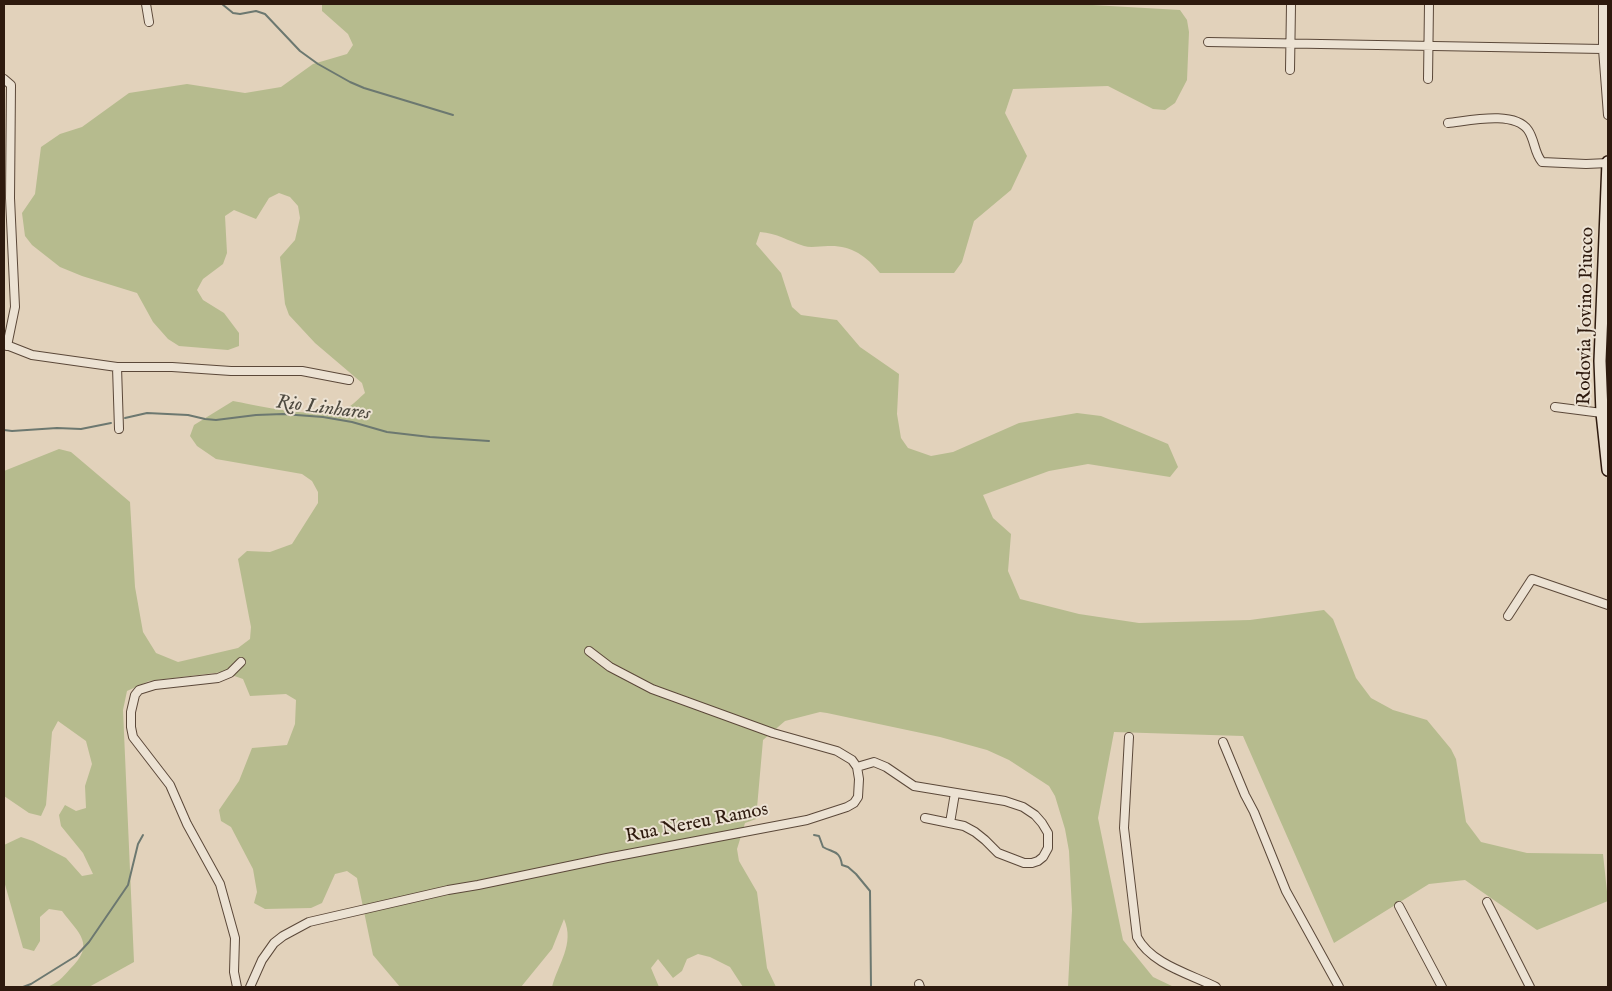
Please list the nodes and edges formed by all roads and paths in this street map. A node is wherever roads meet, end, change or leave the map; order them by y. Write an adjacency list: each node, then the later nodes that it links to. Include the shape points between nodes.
1 (146, 4): 5 (street)
2 (1429, 4): 8 (street)
3 (1603, 4): 9 (street)
4 (1291, 5): 7 (street)
5 (149, 22)
6 (1208, 42): 7 (street)
7 (1291, 43): 8 (street); 10 (street)
8 (1428, 46): 9 (street); 12 (street)
9 (1603, 49): 13 (street)
10 (1290, 70)
11 (4, 79): 18 (street, via 11,85 10,198 15,307)
12 (1428, 79)
13 (1608, 110): 14 (street)
14 (1608, 115)
15 (1448, 123): 16 (street, via 1491,118 1514,120 1528,130 1542,162)
16 (1608, 162): 17 (main road, Rodovia Jovino Piucco)
17 (1605, 302): 22 (main road, Rodovia Jovino Piucco, via 1600,362)
18 (5, 345): 19 (street, via 32,355)
19 (118, 367): 20 (street, via 302,371); 23 (street)
20 (349, 380)
21 (1555, 407): 22 (street)
22 (1602, 413): 24 (main road, Rodovia Jovino Piucco)
23 (119, 429)
24 (1608, 470)
25 (1608, 605): 26 (street, via 1532,579)
26 (1508, 616)
27 (589, 652): 31 (street, via 652,689 773,733 837,751)
28 (241, 662): 37 (street, via 230,673 218,678 155,685 139,690 132,703 130,727 133,737 170,785 220,884 235,938)
29 (1129, 738): 39 (street, via 1124,828 1137,937 1154,957)
30 (1223, 742): 40 (street, via 1286,891)
31 (857, 767): 32 (street, via 874,762 914,786); 38 (street, Rua Nereu Ramos, via 860,779 854,803 807,820 448,890 309,922 274,943)
32 (955, 794): 34 (street); 34 (street, via 1005,801 1023,807 1042,823 1048,833 1048,848 1038,861 1024,863 998,853 964,826)
33 (925, 818): 34 (street)
34 (950, 823)
35 (1487, 902): 42 (street)
36 (1399, 906): 41 (street)
37 (237, 987)
38 (250, 987)
39 (1216, 987)
40 (1339, 987)
41 (1442, 987)
42 (1530, 987)

